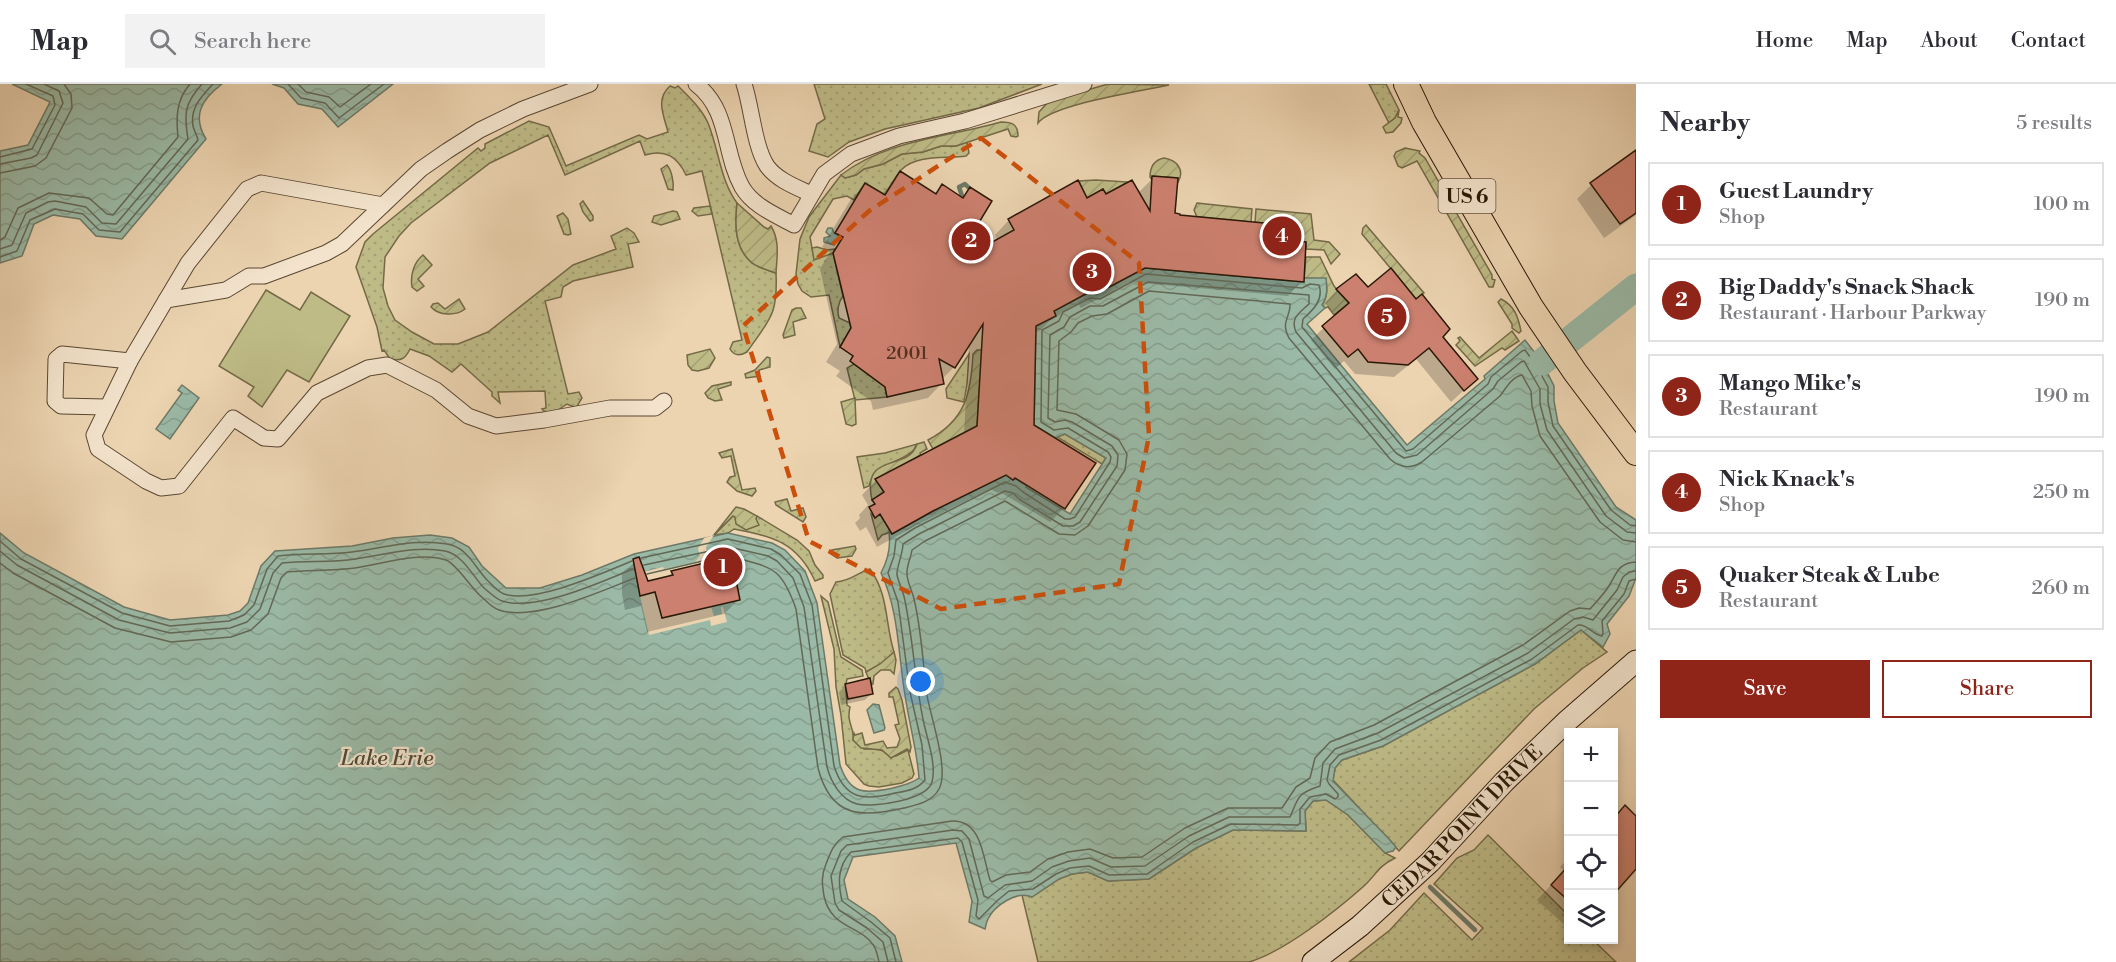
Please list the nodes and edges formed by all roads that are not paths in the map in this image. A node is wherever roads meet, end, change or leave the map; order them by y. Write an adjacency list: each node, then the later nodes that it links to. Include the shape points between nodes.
1 (590, 84): 7 (street, via 480,130 422,169)
2 (696, 84): 6 (street, via 721,117 743,189 764,209 794,225)
3 (744, 84): 6 (street, via 768,167)
4 (1084, 84): 6 (street, via 851,153 824,174)
5 (1406, 84): 12 (main road, US 6, via 1531,307)
6 (810, 194)
7 (383, 205): 8 (street, via 342,244 326,253 264,276 249,276 226,290); 8 (street, via 261,183 248,189 188,263)
8 (166, 300): 9 (street)
9 (130, 362): 11 (street); 11 (street, via 62,354 56,359 55,402 61,406)
10 (664, 401): 11 (street, via 655,408 610,408 496,426 468,416 436,390 387,365 368,368 317,393 278,439 264,438 233,418 178,486 161,488 98,449 94,435)
11 (106, 407)
12 (1636, 453)
13 (1636, 661): 14 (main road, CEDAR POINT DRIVE, via 1504,782 1430,862 1360,926)
14 (1313, 962)

